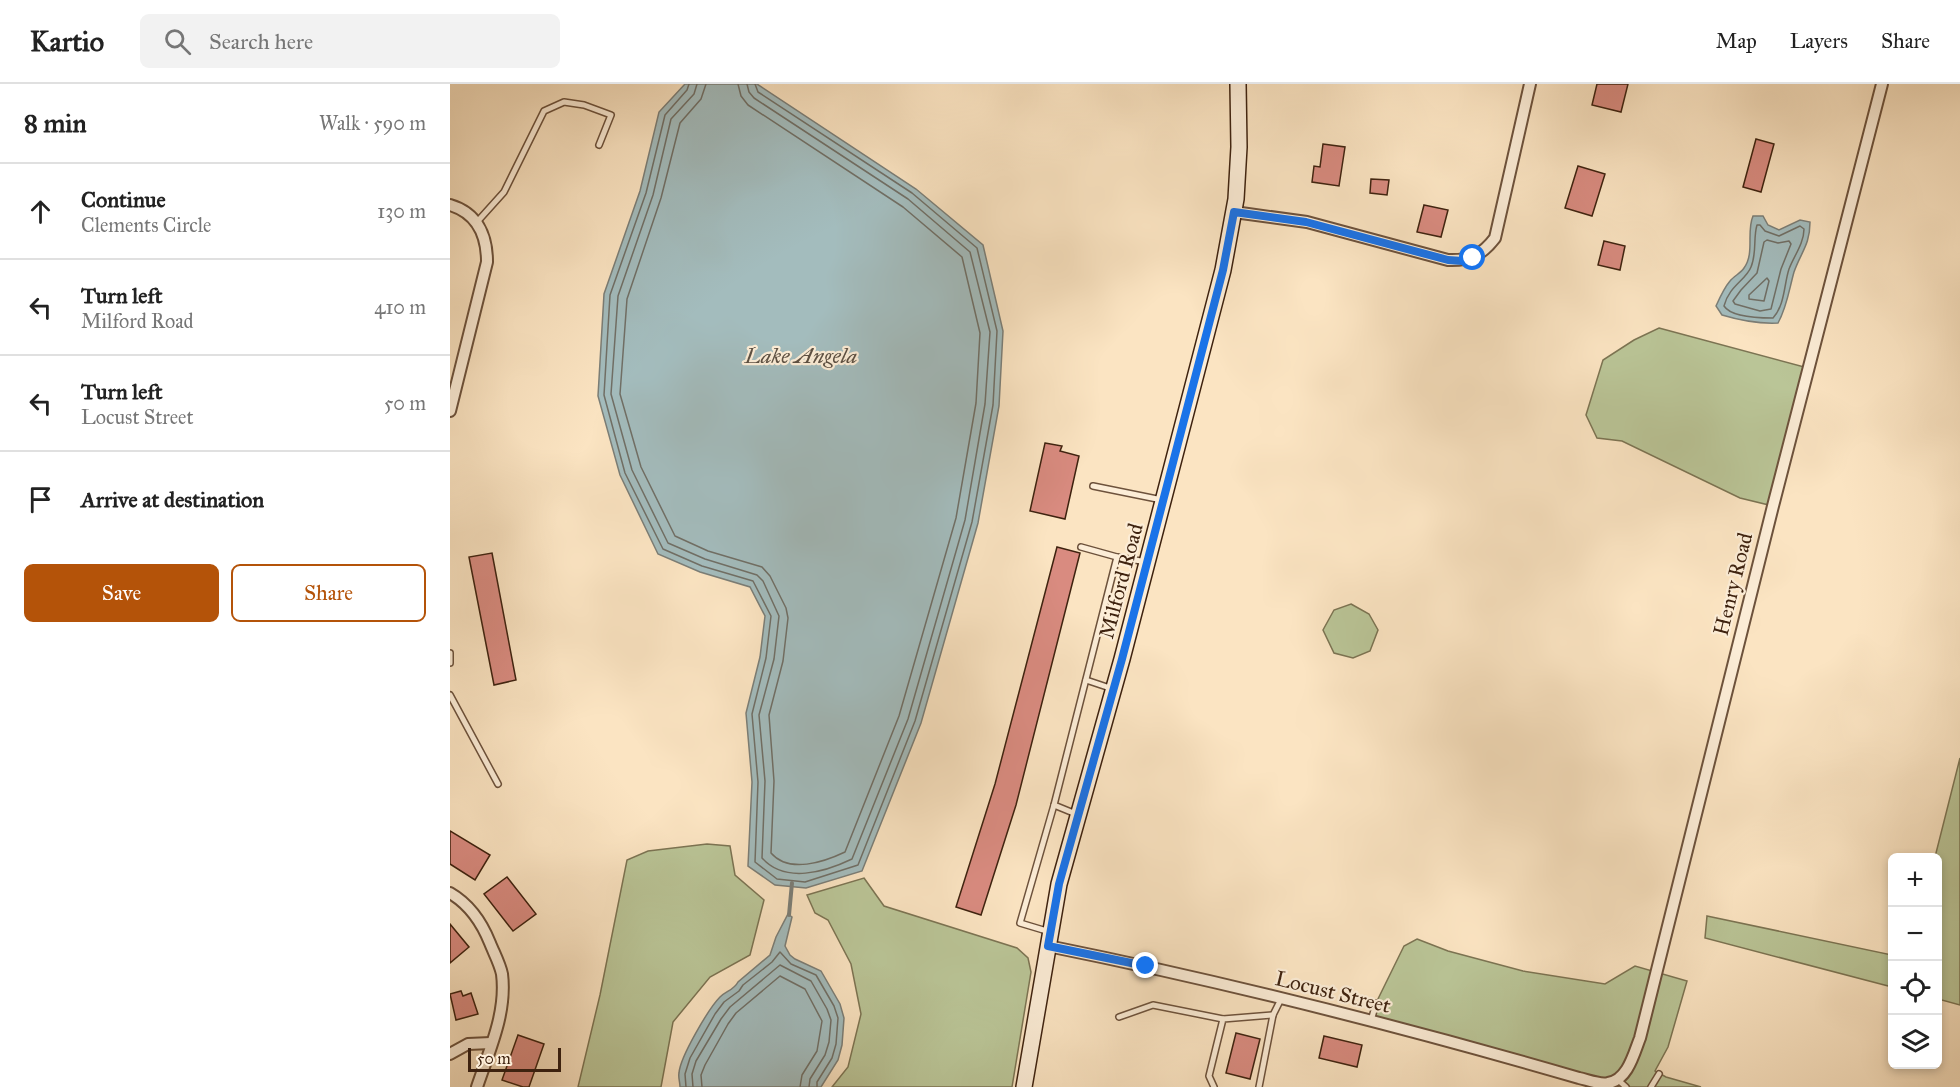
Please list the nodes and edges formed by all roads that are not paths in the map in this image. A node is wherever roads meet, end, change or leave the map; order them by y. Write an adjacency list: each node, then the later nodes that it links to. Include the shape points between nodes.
1 (1238, 84): 6 (street, Milford Road)
2 (1530, 84): 6 (street, via 1495,238 1473,258 1448,260 1306,222)
3 (1882, 84): 33 (street, Henry Road, via 1640,1038)
4 (599, 144): 7 (lane, via 611,115 564,102 544,111 504,192)
5 (450, 205): 7 (street)
6 (1234, 212): 10 (street, Milford Road, via 1223,270)
7 (477, 222): 8 (street, via 487,246 487,262)
8 (450, 411)
9 (1093, 486): 10 (lane)
10 (1163, 501): 13 (street, Milford Road)
11 (1081, 547): 12 (lane)
12 (1117, 557): 13 (lane); 16 (lane)
13 (1148, 562): 17 (street, Milford Road)
14 (450, 653): 15 (lane)
15 (450, 663)
16 (1086, 680): 17 (lane); 20 (lane)
17 (1114, 690): 21 (street, Milford Road)
18 (450, 695): 19 (lane)
19 (498, 784)
20 (1054, 805): 21 (lane); 23 (lane, via 1020,923)
21 (1078, 815): 23 (street, Milford Road)
22 (450, 893): 30 (street, via 483,925 501,971 501,1015)
23 (1049, 939): 24 (street, Locust Street); 35 (street, Milford Road)
24 (1281, 999): 26 (lane); 29 (street, Locust Street)
25 (1376, 1003): 29 (lane)
26 (1273, 1015): 28 (lane); 37 (lane)
27 (1119, 1017): 28 (lane, via 1153,1005)
28 (1223, 1018): 36 (lane, via 1209,1076)
29 (1371, 1021): 33 (street, Locust Street, via 1580,1078)
30 (491, 1043): 31 (street, via 468,1044); 34 (street)
31 (450, 1054)
32 (1659, 1074): 38 (lane)
33 (1617, 1083)
34 (477, 1087)
35 (1024, 1087)
36 (1214, 1087)
37 (1260, 1087)
38 (1651, 1087)

